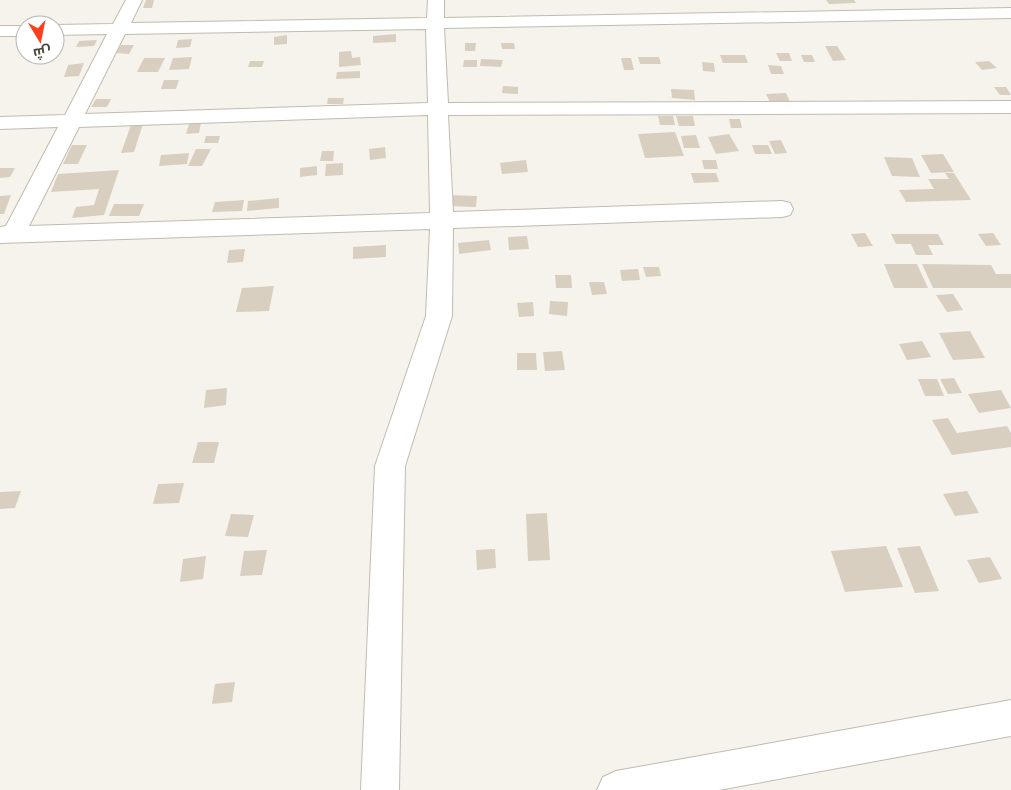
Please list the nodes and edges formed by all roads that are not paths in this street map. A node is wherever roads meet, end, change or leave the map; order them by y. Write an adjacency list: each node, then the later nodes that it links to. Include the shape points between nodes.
1 (134, 0): 6 (street)
2 (918, 0): 5 (street)
3 (436, 12): 5 (street); 6 (street); 11 (street)
4 (1011, 13): 5 (street)
5 (928, 15)
6 (118, 29): 7 (street); 12 (street)
7 (65, 30)
8 (0, 31): 9 (street)
9 (15, 31)
10 (1011, 108): 11 (street)
11 (438, 109): 12 (street); 15 (street)
12 (71, 121): 13 (street); 16 (street)
13 (0, 123)
14 (782, 209): 15 (street)
15 (442, 220): 16 (street); 18 (street, via 439,316 390,466)
16 (6, 235)
17 (1011, 718): 19 (street)
18 (380, 790)
19 (616, 790)

